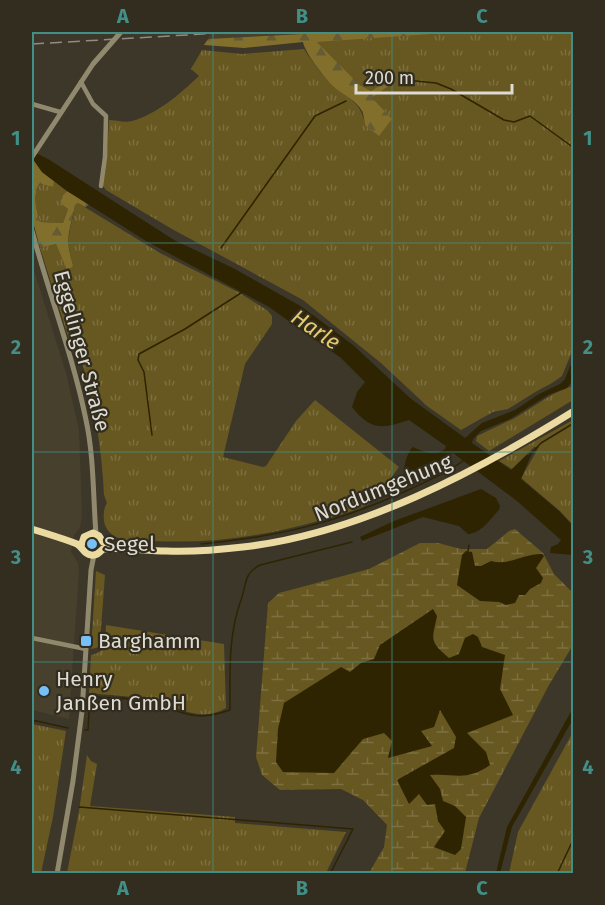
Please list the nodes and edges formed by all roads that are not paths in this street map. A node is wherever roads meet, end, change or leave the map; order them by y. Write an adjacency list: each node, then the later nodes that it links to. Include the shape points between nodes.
1 (121, 32): 2 (street)
2 (81, 82): 4 (street); 6 (street, via 93,104 106,116)
3 (32, 104): 4 (street)
4 (60, 112): 5 (street)
5 (32, 157)
6 (101, 186)
7 (32, 231): 10 (street, Eggelinger Straße, via 86,419 91,457)
8 (573, 411): 12 (main road, Nordumgehung, via 469,470 375,513 314,534 214,550 166,551)
9 (32, 529): 11 (main road)
10 (92, 534): 11 (main road); 12 (main road)
11 (82, 543): 13 (main road)
12 (103, 545): 13 (main road, Nordumgehung)
13 (91, 555): 15 (street)
14 (32, 638): 15 (street)
15 (86, 649): 16 (street, via 78,741)
16 (57, 873)

